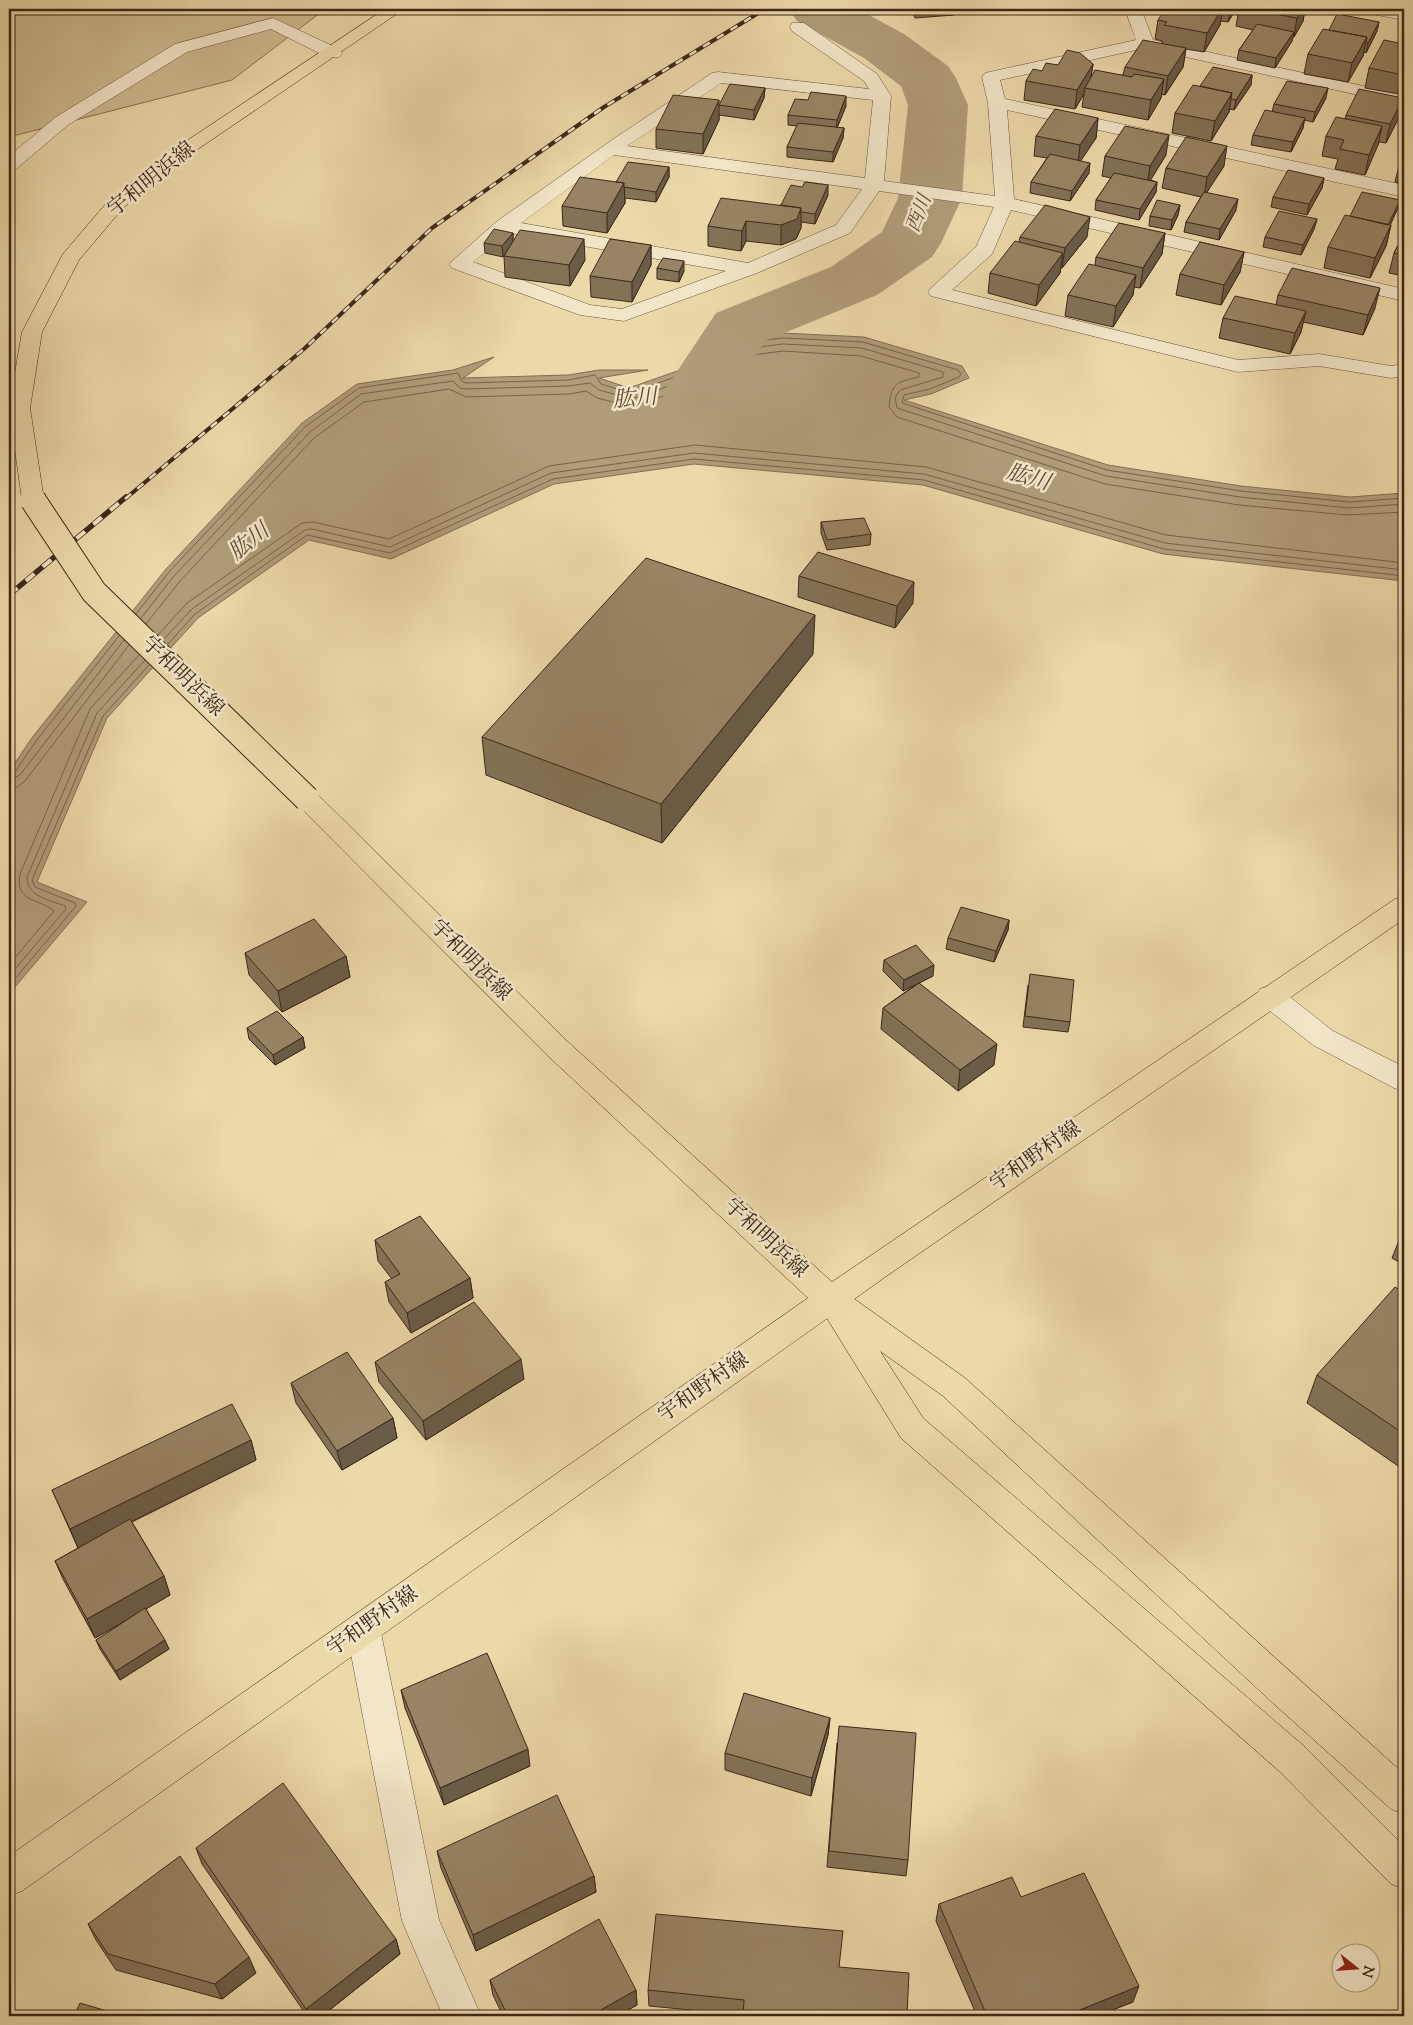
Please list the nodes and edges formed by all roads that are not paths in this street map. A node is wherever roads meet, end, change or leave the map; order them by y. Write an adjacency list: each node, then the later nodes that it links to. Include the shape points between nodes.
1 (396, 9): 7 (main road, 宇和明浜線)
2 (1132, 9): 6 (street)
3 (1373, 9): 4 (street)
4 (1404, 15)
5 (798, 27): 8 (street, via 871,78)
6 (1146, 43): 9 (street); 10 (street, via 991,77)
7 (333, 53): 12 (street, via 273,22 181,48 62,121); 23 (main road, 宇和明浜線, bridge, via 170,160 116,204 70,258 32,332 19,408 33,500 94,592 557,1048)
8 (882, 96): 11 (street, via 718,77); 13 (street)
9 (1404, 100)
10 (997, 103): 14 (street); 15 (street)
11 (611, 148): 13 (street); 16 (street)
12 (9, 165)
13 (874, 185): 15 (street); 17 (street, via 843,229)
14 (1404, 191)
15 (1005, 203): 18 (street); 19 (street, via 985,250 938,292 1238,366 1319,360 1391,372)
16 (503, 226): 17 (street); 17 (street, via 459,264 587,311 624,315)
17 (750, 269)
18 (1404, 295)
19 (1404, 370)
20 (1404, 906): 21 (main road, 宇和野村線)
21 (1270, 996): 22 (street, via 1323,1038); 23 (main road, 宇和野村線)
22 (1404, 1080)
23 (830, 1299): 24 (main road, 宇和野村線); 25 (main road, via 954,1387); 26 (main road, via 912,1428 1292,1759)
24 (363, 1628): 27 (main road, 宇和野村線); 28 (street, via 421,1921)
25 (1404, 1798)
26 (1404, 1872)
27 (9, 1878)
28 (462, 2016)

